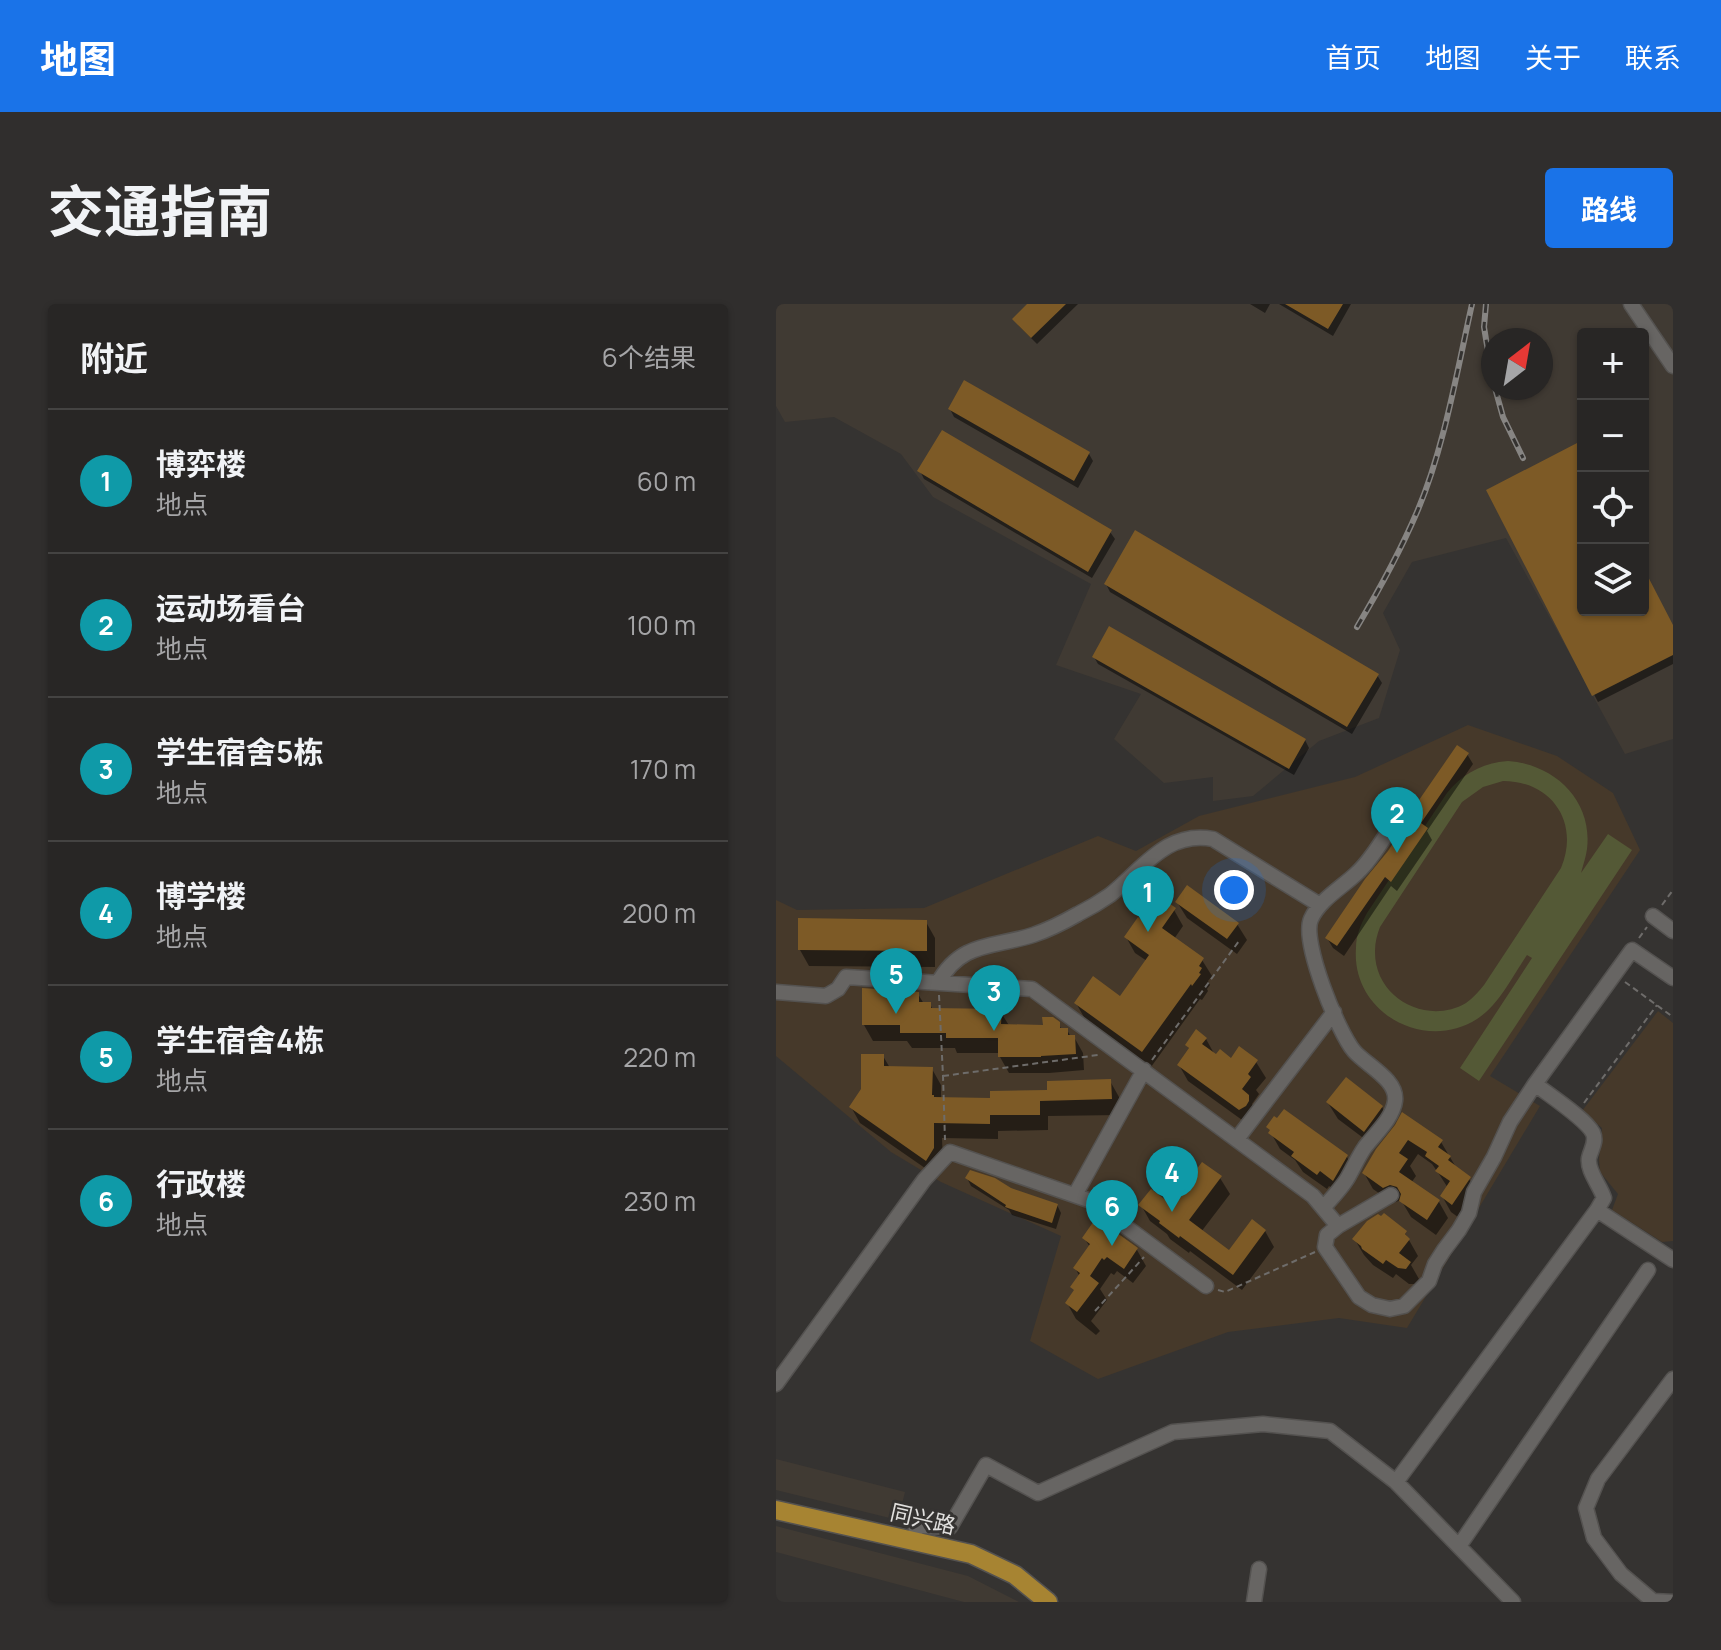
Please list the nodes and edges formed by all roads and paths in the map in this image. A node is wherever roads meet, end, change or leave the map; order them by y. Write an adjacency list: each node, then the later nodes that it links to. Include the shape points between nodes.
1 (1631, 304): 2 (street)
2 (1673, 366)
3 (1398, 817): 5 (street, via 1360,871)
4 (1673, 890): 6 (path)
5 (1320, 905): 12 (street, via 1213,839 1187,838 1169,845 1109,896 1076,915 1035,935 970,950 954,960); 15 (street, via 1308,934)
6 (1653, 916): 7 (street); 9 (path)
7 (1673, 931)
8 (1239, 941): 18 (path)
9 (1632, 950): 10 (street); 11 (street)
10 (1616, 972): 14 (path); 20 (street)
11 (1673, 978)
12 (938, 983): 13 (street, via 846,977 826,996); 17 (street, via 1032,989); 19 (path)
13 (776, 992)
14 (1657, 1005): 16 (path); 21 (path)
15 (1334, 1012): 22 (street); 26 (street, via 1353,1050 1395,1091 1395,1103)
16 (1673, 1017)
17 (1119, 1052): 18 (street); 19 (path)
18 (1144, 1070): 22 (street); 24 (street)
19 (943, 1076): 23 (path, via 944,1138)
20 (1535, 1084): 21 (street); 30 (street, via 1510,1122 1474,1192 1469,1213 1429,1281 1404,1306 1390,1309 1359,1297)
21 (1575, 1115): 27 (street, via 1594,1135 1588,1160 1604,1198)
22 (1237, 1139): 26 (street)
23 (950, 1152): 24 (street); 36 (street)
24 (1075, 1195): 29 (street)
25 (1391, 1195): 28 (street)
26 (1323, 1208): 28 (street)
27 (1597, 1210): 31 (street); 37 (street)
28 (1338, 1226): 30 (street, via 1327,1235)
29 (1153, 1247): 33 (street); 34 (path)
30 (1325, 1247): 33 (path, via 1225,1292)
31 (1673, 1260)
32 (1648, 1270): 40 (street)
33 (1206, 1286)
34 (1095, 1311)
35 (1673, 1379): 45 (street, via 1598,1479 1586,1508 1594,1538 1621,1574 1653,1601)
36 (776, 1384)
37 (1396, 1482): 39 (street, via 1330,1431 1263,1424 1173,1432 1038,1493 986,1465 950,1527 917,1526); 40 (street)
38 (776, 1510): 39 (main road, 同兴路)
39 (913, 1541): 42 (main road, 同兴路, via 971,1554 1015,1575)
40 (1459, 1546): 44 (street)
41 (1259, 1569): 43 (street)
42 (1048, 1602)
43 (1254, 1602)
44 (1513, 1602)
45 (1673, 1602)

